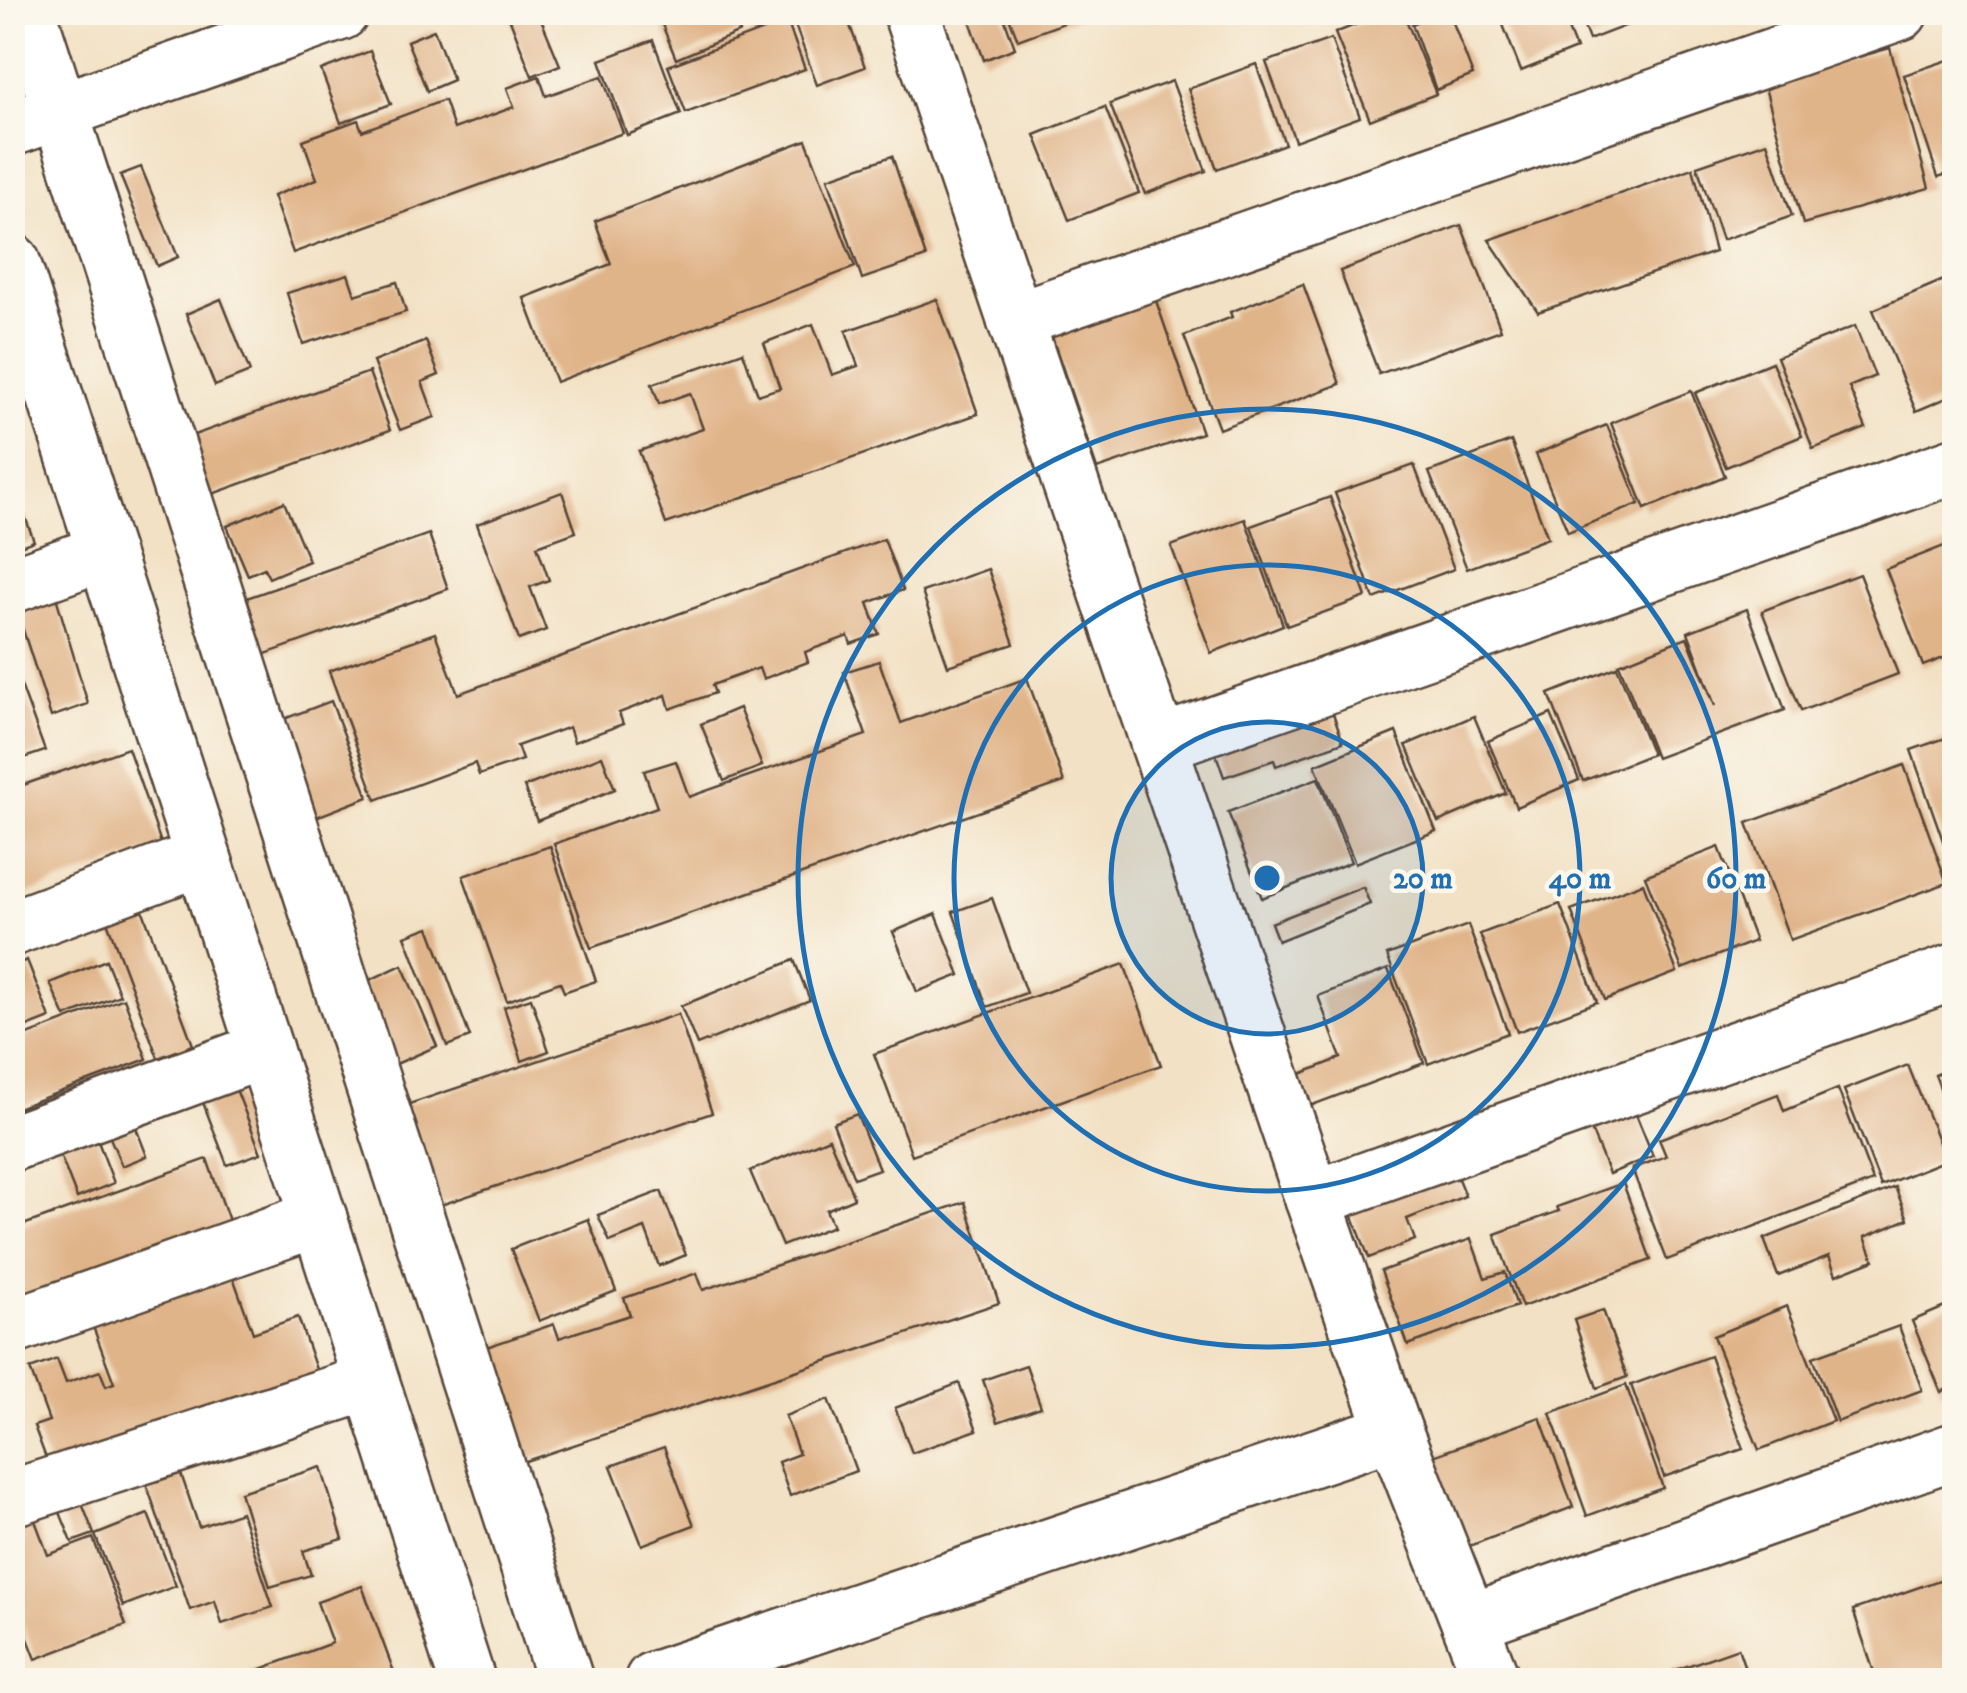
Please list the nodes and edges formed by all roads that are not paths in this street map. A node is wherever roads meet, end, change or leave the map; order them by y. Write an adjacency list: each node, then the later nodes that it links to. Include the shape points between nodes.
1 (28, 12): 5 (street)
2 (341, 12): 5 (street)
3 (911, 12): 7 (street)
4 (1900, 12): 7 (street)
5 (36, 120): 27 (street)
6 (12, 262): 8 (street)
7 (1015, 320): 12 (street)
8 (30, 377): 10 (street)
9 (1954, 466): 12 (street)
10 (106, 552): 11 (street); 13 (street)
11 (12, 584)
12 (1159, 744): 18 (street)
13 (203, 857): 14 (street); 16 (street)
14 (12, 928)
15 (1954, 972): 18 (street)
16 (265, 1050): 17 (street); 19 (street)
17 (12, 1143)
18 (1312, 1200): 22 (street)
19 (318, 1218): 20 (street); 21 (street)
20 (12, 1327)
21 (371, 1382): 24 (street); 26 (street)
22 (1394, 1431): 25 (street); 28 (street)
23 (1954, 1451): 25 (street)
24 (12, 1498)
25 (1470, 1622): 29 (street)
26 (467, 1680)
27 (565, 1680)
28 (653, 1680)
29 (1492, 1680)

